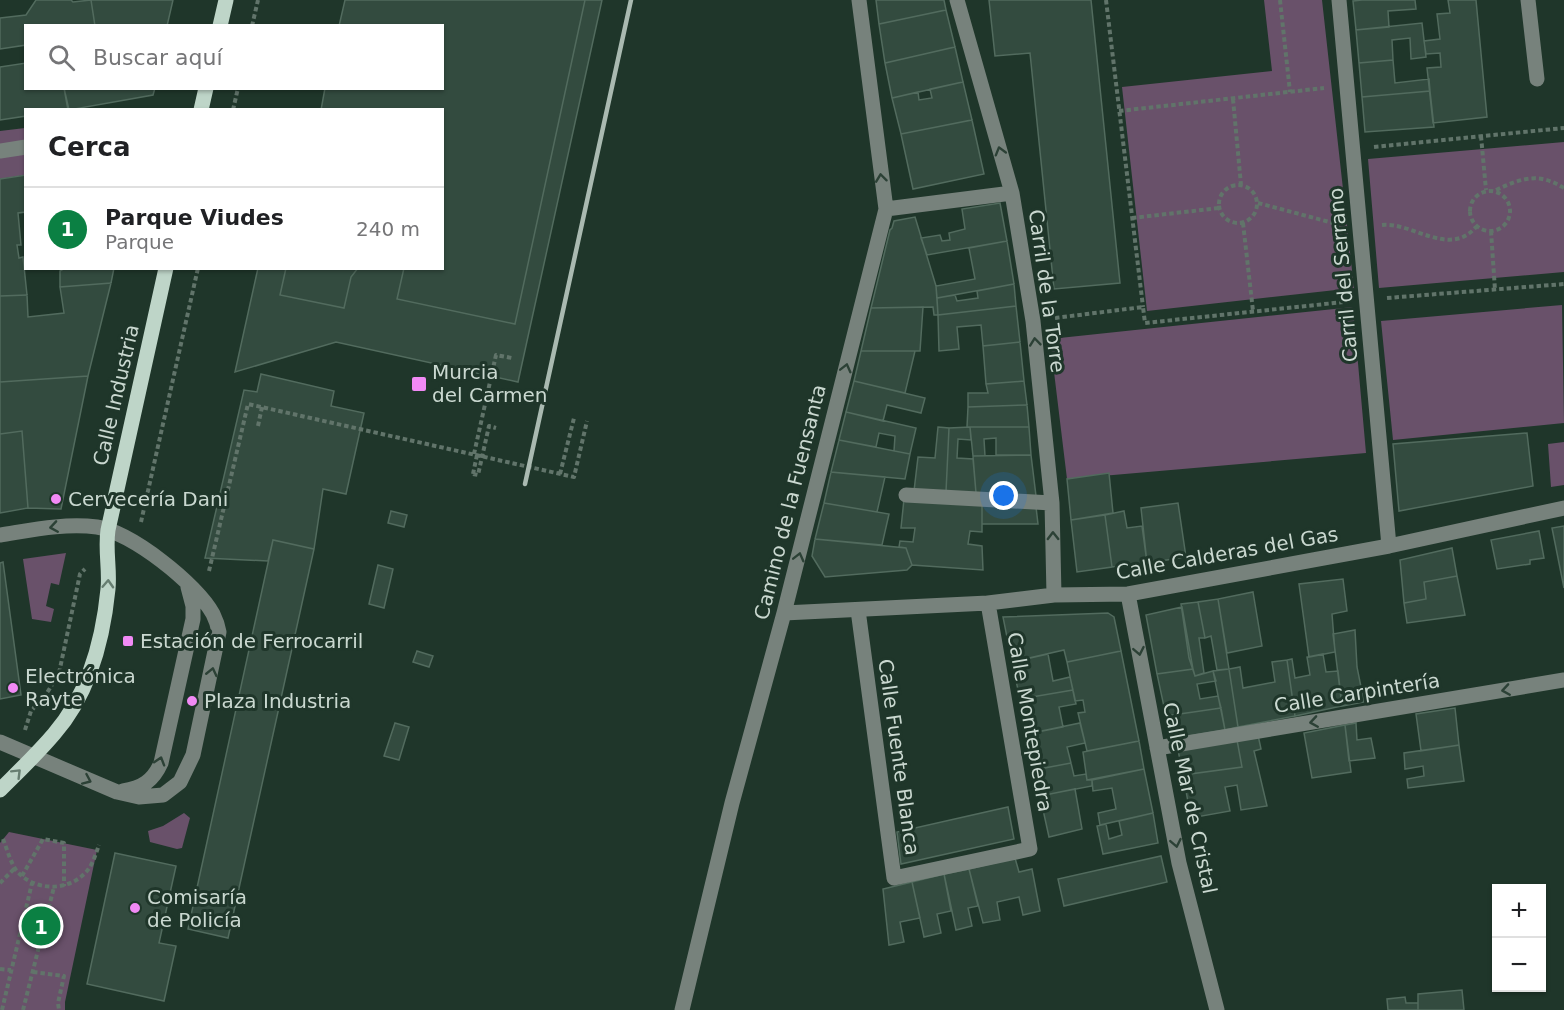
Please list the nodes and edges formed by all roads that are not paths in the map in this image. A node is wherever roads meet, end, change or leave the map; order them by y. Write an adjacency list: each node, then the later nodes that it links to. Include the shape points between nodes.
1 (226, 0): 6 (main road)
2 (859, 0): 13 (street, Camino de la Fuensanta, one-way to 2)
3 (957, 0): 12 (street, Carril de la Torre, one-way to 3)
4 (1339, 0): 20 (street, Carril del Serrano)
5 (1528, 0): 7 (street)
6 (220, 24)
7 (1537, 79)
8 (206, 90): 9 (main road)
9 (201, 108)
10 (24, 147): 11 (street)
11 (0, 151)
12 (1012, 193): 13 (street); 16 (street, Carril de la Torre, one-way to 12, via 1033,321)
13 (886, 209): 26 (street, Camino de la Fuensanta, one-way to 13)
14 (166, 270): 18 (main road, Calle Industria)
15 (906, 495): 16 (street)
16 (1052, 503): 23 (street, Carril de la Torre, one-way to 16)
17 (1564, 508): 20 (street, Calle Calderas del Gas)
18 (108, 530): 19 (street, one-way to 19, via 65,525); 21 (street, via 158,558); 30 (main road, one-way to 18, via 69,714 90,669 108,593)
19 (0, 535)
20 (1389, 546): 22 (street, Calle Calderas del Gas)
21 (184, 580): 32 (street, one-way to 21, via 147,783 161,763 193,619 192,600); 32 (street, one-way to 21, via 139,797 163,795 180,782 193,755 219,632 208,606)
22 (1128, 594): 23 (street, Calle Calderas del Gas); 29 (street, Calle Mar de Cristal, one-way to 29)
23 (1054, 595): 24 (street, Calle Calderas del Gas)
24 (988, 603): 25 (street, Calle Calderas del Gas); 33 (street, Calle Montepiedra)
25 (858, 610): 26 (street, Calle Calderas del Gas); 33 (street, Calle Fuente Blanca, via 894,878)
26 (784, 613): 34 (street, Camino de la Fuensanta, via 732,803)
27 (1564, 680): 29 (street, Calle Carpintería, one-way to 29)
28 (0, 742): 30 (street)
29 (1157, 748): 35 (street, Calle Mar de Cristal, one-way to 35, via 1179,863)
30 (33, 756): 31 (main road, one-way to 30); 32 (street, one-way to 32)
31 (0, 790)
32 (117, 792)
33 (1030, 849)
34 (682, 1010)
35 (1217, 1010)

